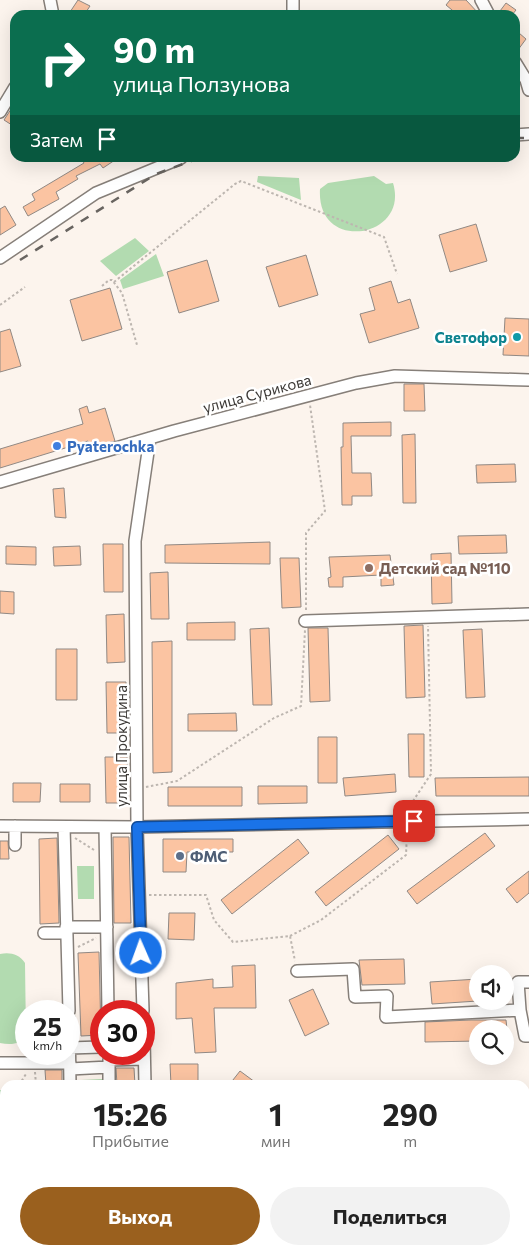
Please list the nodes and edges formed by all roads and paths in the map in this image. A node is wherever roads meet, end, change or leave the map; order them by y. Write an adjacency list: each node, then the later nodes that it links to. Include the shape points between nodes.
1 (520, 70): 2 (street)
2 (529, 90)
3 (10, 95): 4 (street)
4 (0, 112)
5 (171, 162): 6 (street, via 96,193)
6 (0, 258)
7 (397, 274): 8 (path, via 384,238 241,181)
8 (114, 282): 9 (path, via 108,280); 12 (path, via 122,293)
9 (102, 286)
10 (25, 287): 11 (path)
11 (0, 305)
12 (137, 345)
13 (529, 380): 14 (street, улица Сурикова, via 395,376)
14 (309, 395): 15 (street, улица Сурикова); 19 (path, via 325,511 306,533)
15 (150, 438): 16 (street, улица Сурикова); 20 (street, улица Прокудина, via 135,541)
16 (0, 482)
17 (529, 614): 18 (street)
18 (428, 617): 19 (street); 22 (path, via 431,774 413,801)
19 (306, 621): 20 (path, via 302,706 274,718 177,781)
20 (137, 789): 26 (street, улица Прокудина)
21 (529, 819): 22 (street)
22 (410, 821): 26 (street); 34 (path, via 406,855 321,920)
23 (0, 826): 24 (street)
24 (15, 826): 27 (street); 28 (street)
25 (106, 827): 26 (street); 27 (street); 29 (street)
26 (137, 827): 30 (street, улица Прокудина)
27 (64, 829): 29 (path); 32 (street)
28 (15, 845)
29 (106, 856): 31 (street)
30 (139, 895): 34 (path, via 206,895 214,920 233,942); 40 (street, улица Прокудина)
31 (107, 929): 32 (street); 35 (path); 39 (street)
32 (66, 930): 33 (street); 35 (street)
33 (44, 933)
34 (290, 936): 36 (path)
35 (67, 953): 38 (street)
36 (297, 971): 41 (street, via 353,969 355,997 387,996 386,1017)
37 (529, 982): 41 (street, via 518,982)
38 (68, 1000)
39 (108, 1000)
40 (143, 1000)
41 (520, 1010): 42 (street, via 525,1036)
42 (529, 1036)
43 (0, 1063): 47 (street)
44 (90, 1063): 47 (street)
45 (109, 1065): 49 (street)
46 (144, 1065): 50 (street)
47 (70, 1066): 48 (street)
48 (70, 1080)
49 (109, 1080)
50 (145, 1080)

